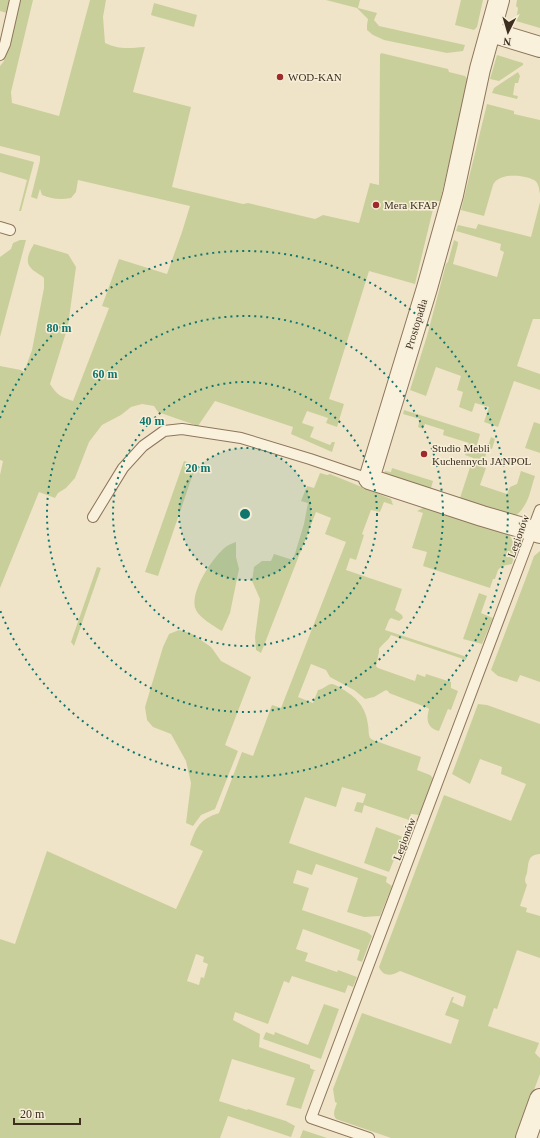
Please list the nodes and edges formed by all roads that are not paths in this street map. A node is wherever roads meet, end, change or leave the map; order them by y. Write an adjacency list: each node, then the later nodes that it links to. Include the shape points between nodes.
1 (15, 0): 5 (lane)
2 (499, 0): 3 (street, Prostopadła)
3 (491, 32): 4 (street); 8 (street, Prostopadła, via 480,69 452,201)
4 (540, 47)
5 (0, 55)
6 (0, 227): 7 (lane)
7 (10, 230)
8 (369, 479): 10 (lane, via 241,438 182,429 164,431 143,446 123,468); 11 (street)
9 (540, 510): 11 (lane, Legionów)
10 (93, 517)
11 (537, 532): 13 (lane, Legionów, via 311,1118)
12 (540, 1100): 14 (street)
13 (369, 1138)
14 (526, 1138)

